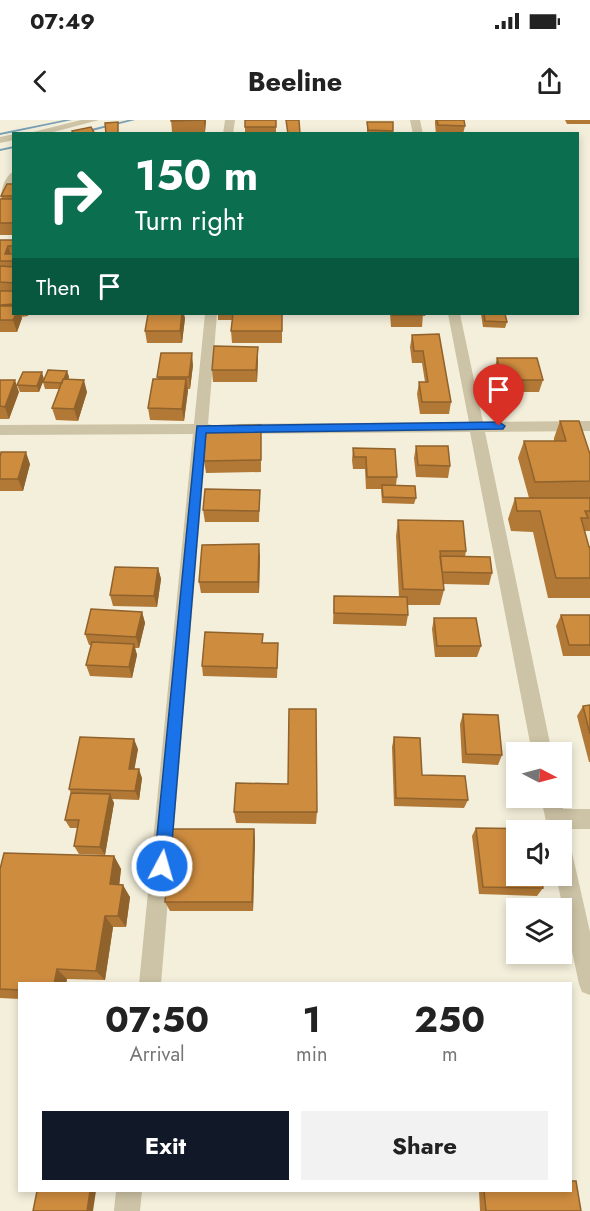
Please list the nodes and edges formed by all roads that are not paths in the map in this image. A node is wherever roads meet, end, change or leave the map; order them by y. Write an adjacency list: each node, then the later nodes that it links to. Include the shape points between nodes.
1 (94, 120): 2 (street)
2 (39, 132)
3 (12, 178): 4 (street)
4 (0, 205)
5 (212, 315): 9 (street)
6 (454, 315): 7 (street)
7 (477, 426): 8 (street); 9 (street); 11 (street)
8 (590, 426)
9 (201, 429): 10 (street); 15 (street)
10 (0, 430)
11 (540, 742)
12 (590, 819): 13 (street)
13 (572, 822)
14 (569, 886): 16 (street)
15 (150, 982)
16 (590, 984)
17 (129, 1192): 18 (street)
18 (127, 1211)

